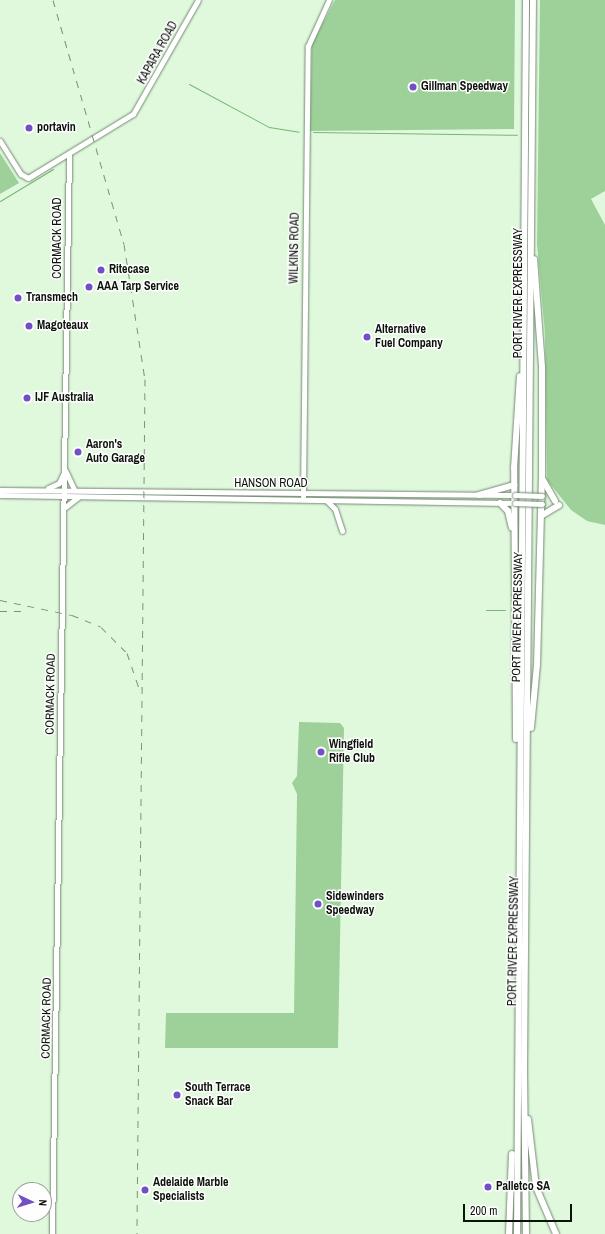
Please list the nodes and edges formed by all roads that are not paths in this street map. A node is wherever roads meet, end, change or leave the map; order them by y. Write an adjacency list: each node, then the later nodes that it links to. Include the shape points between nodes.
1 (198, 0): 6 (street, KAPARA ROAD, via 133,114)
2 (329, 0): 17 (street, WILKINS ROAD, via 308,46)
3 (526, 0): 8 (highway, PORT RIVER EXPRESSWAY)
4 (533, 0): 7 (highway, PORT RIVER EXPRESSWAY)
5 (0, 141): 6 (street, via 26,178)
6 (69, 154): 9 (street, CORMACK ROAD)
7 (530, 225): 10 (highway, via 542,367); 36 (highway, PORT RIVER EXPRESSWAY)
8 (524, 353): 11 (highway); 35 (highway, PORT RIVER EXPRESSWAY)
9 (65, 469): 12 (street, via 59,482); 13 (street, CORMACK ROAD); 14 (street)
10 (542, 479): 22 (highway); 32 (highway, via 557,503)
11 (515, 485): 19 (highway); 20 (highway)
12 (46, 489): 13 (street, HANSON ROAD); 15 (street, HANSON ROAD)
13 (64, 489): 14 (street, HANSON ROAD); 23 (street, CORMACK ROAD)
14 (74, 489): 16 (street, HANSON ROAD)
15 (0, 490)
16 (177, 493): 17 (street, HANSON ROAD); 25 (street)
17 (303, 494): 19 (street, HANSON ROAD); 26 (street, WILKINS ROAD)
18 (0, 495): 21 (street, HANSON ROAD)
19 (480, 495): 20 (street, HANSON ROAD)
20 (515, 495): 22 (street, HANSON ROAD, bridge); 29 (highway)
21 (51, 496): 23 (street, HANSON ROAD); 31 (street, via 60,499)
22 (542, 496): 30 (highway)
23 (64, 497): 24 (street, HANSON ROAD); 31 (street, CORMACK ROAD)
24 (78, 497): 25 (street, HANSON ROAD); 31 (street, via 66,503)
25 (167, 499): 26 (street, HANSON ROAD)
26 (303, 500): 27 (street, HANSON ROAD)
27 (327, 501): 28 (street, HANSON ROAD); 33 (street, via 335,509)
28 (500, 503): 29 (street, HANSON ROAD); 34 (highway, via 508,512)
29 (515, 504): 30 (street, HANSON ROAD, bridge); 34 (highway)
30 (542, 504): 32 (highway)
31 (63, 512): 39 (street, CORMACK ROAD)
32 (542, 516): 36 (highway, via 537,665)
33 (342, 531)
34 (515, 537): 35 (highway, via 513,661)
35 (519, 790): 38 (highway, PORT RIVER EXPRESSWAY)
36 (526, 795): 37 (highway, PORT RIVER EXPRESSWAY)
37 (524, 1089): 42 (highway, PORT RIVER EXPRESSWAY); 43 (highway, via 536,1187)
38 (515, 1125): 40 (highway); 41 (highway, PORT RIVER EXPRESSWAY)
39 (52, 1234)
40 (510, 1234)
41 (517, 1234)
42 (526, 1234)
43 (556, 1234)

